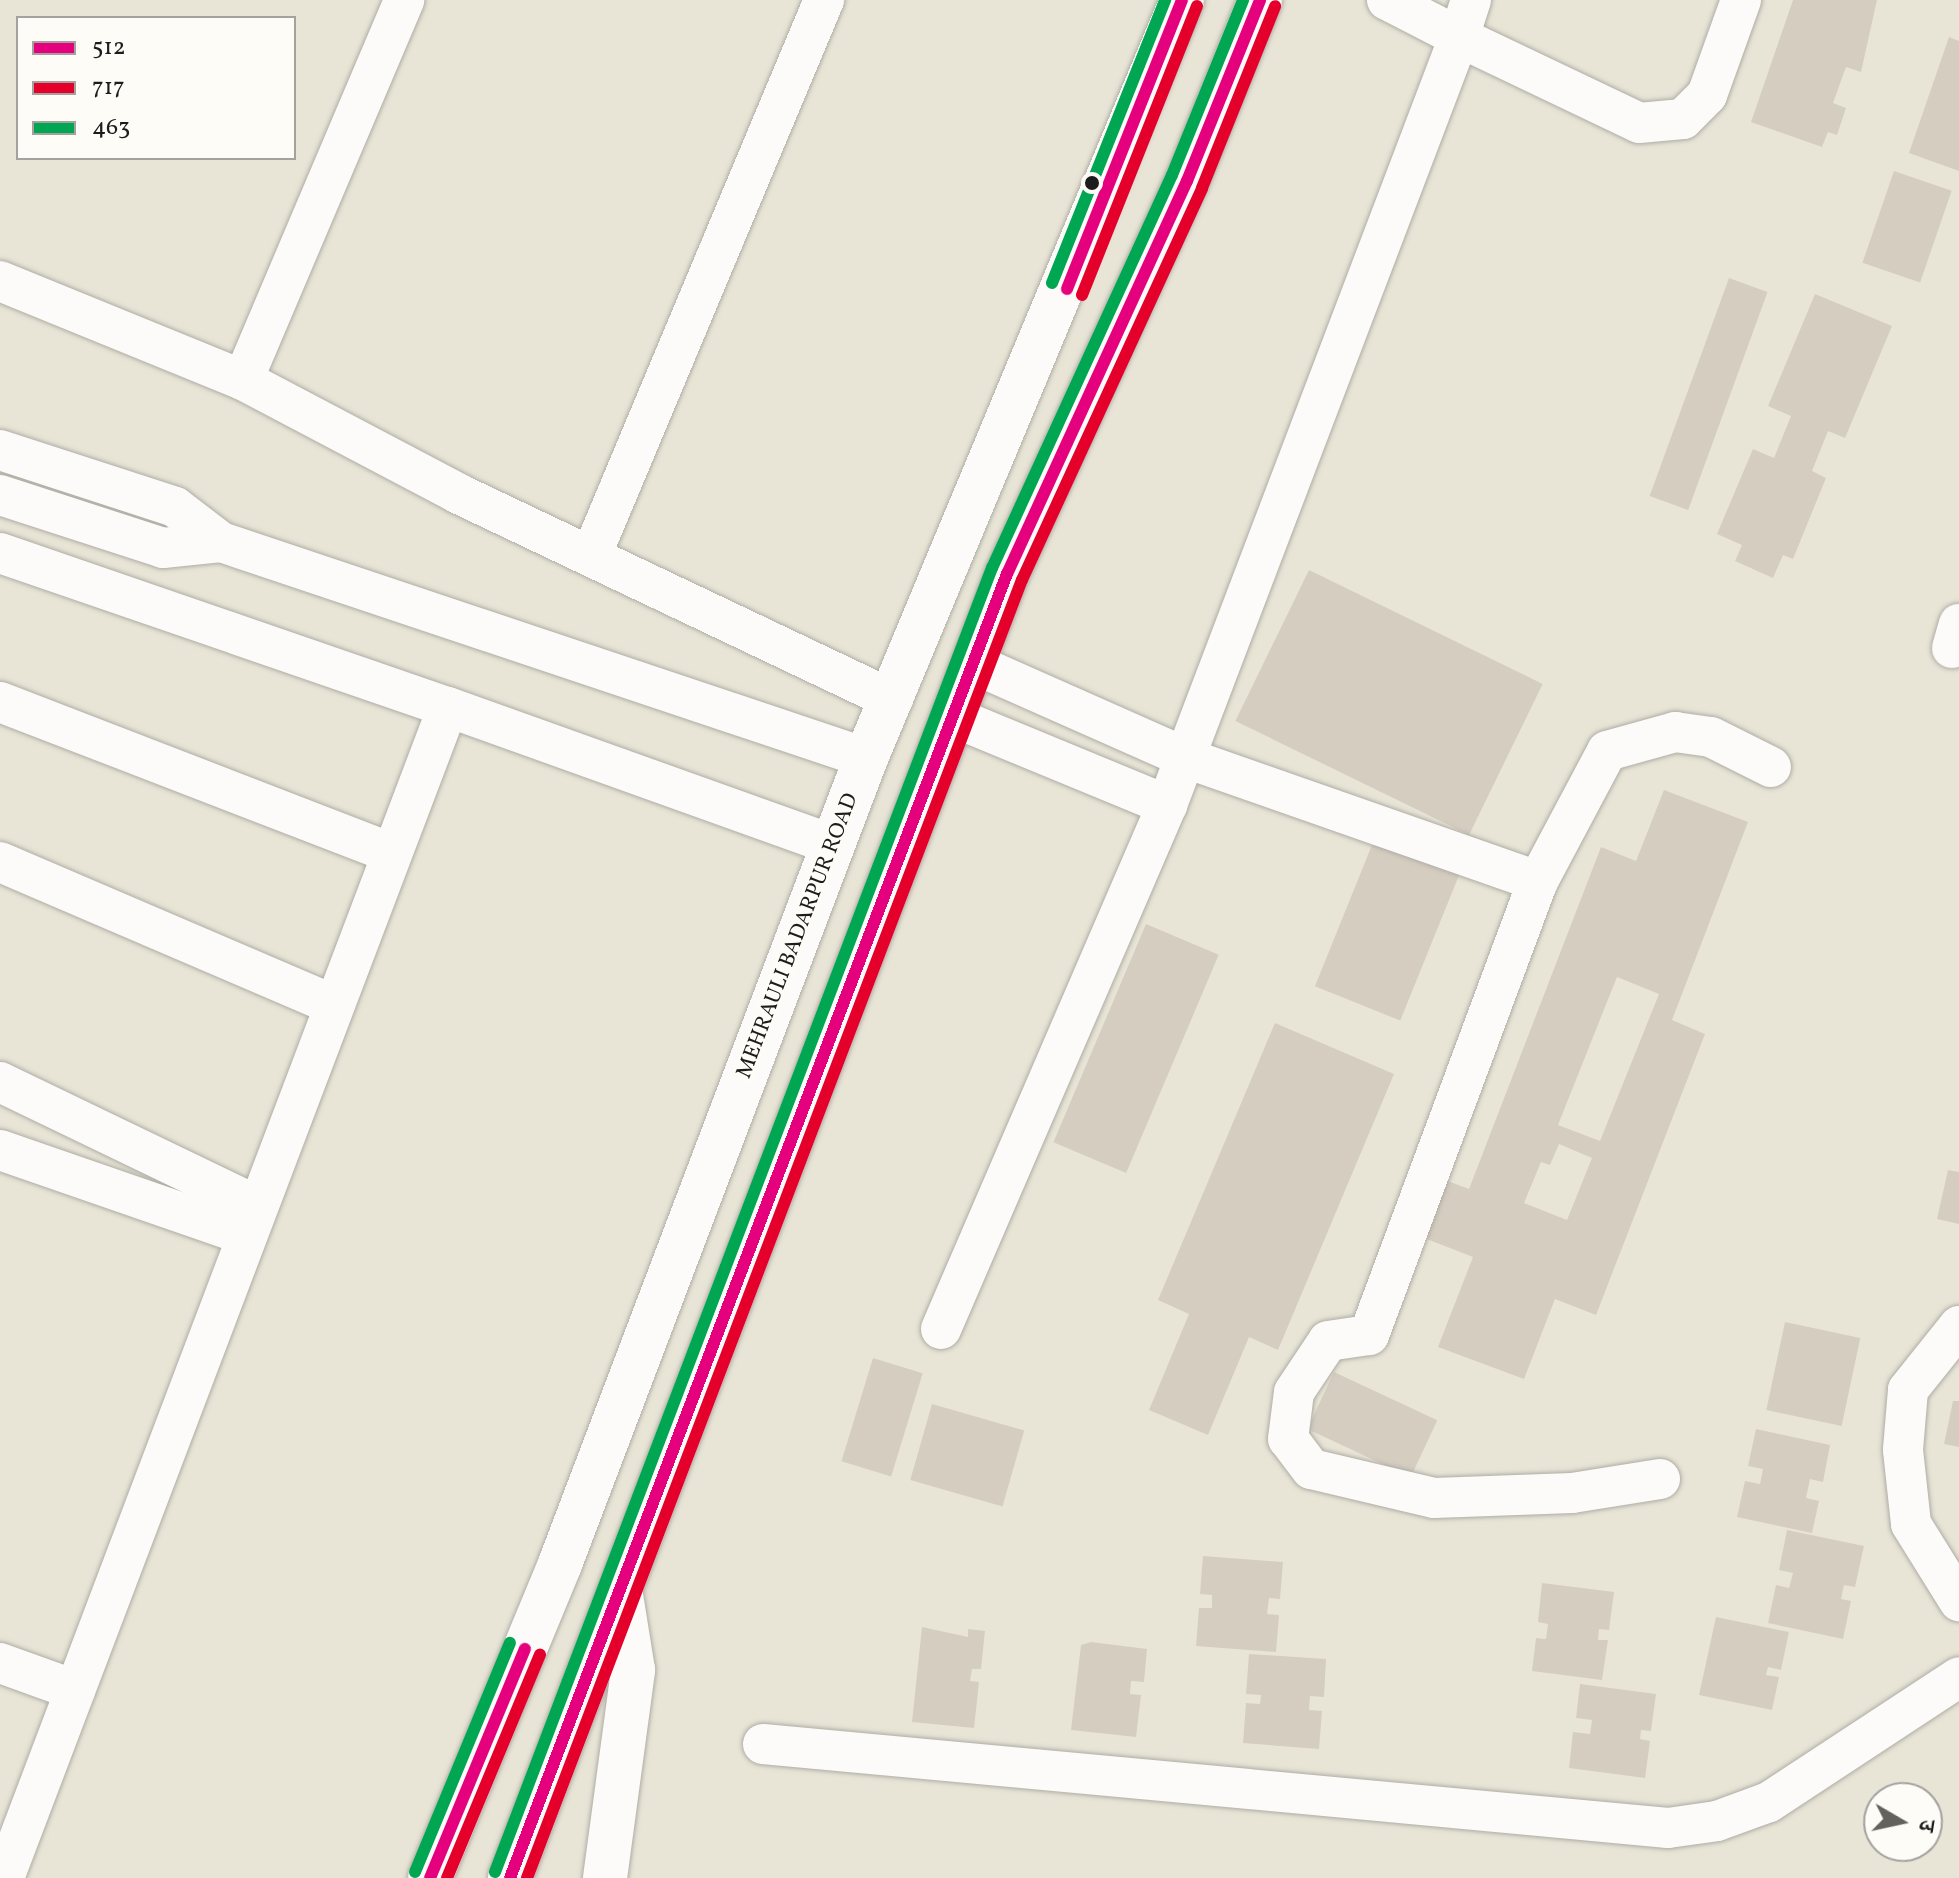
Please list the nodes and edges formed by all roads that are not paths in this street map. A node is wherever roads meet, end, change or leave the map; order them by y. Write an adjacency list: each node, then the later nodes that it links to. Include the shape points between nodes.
1 (404, 0): 9 (street)
2 (824, 0): 14 (street)
3 (1182, 0): 16 (main road, MEHRAULI BADARPUR ROAD)
4 (1260, 0): 15 (main road)
5 (1387, 0): 7 (street)
6 (1741, 0): 7 (street, via 1707,95 1683,119 1639,123)
7 (1465, 18): 21 (street)
8 (0, 281): 9 (street)
9 (243, 380): 14 (street)
10 (0, 450): 12 (street, via 175,507)
11 (0, 495): 12 (street, via 163,548)
12 (221, 542): 20 (street)
13 (0, 553): 18 (street)
14 (591, 556): 16 (street)
15 (972, 663): 19 (main road); 21 (street)
16 (893, 700): 20 (main road, MEHRAULI BADARPUR ROAD)
17 (0, 702): 25 (street)
18 (448, 707): 24 (street); 25 (street)
19 (951, 716): 23 (street); 35 (main road)
20 (866, 758): 24 (main road, MEHRAULI BADARPUR ROAD)
21 (1186, 758): 23 (street); 27 (street)
22 (1771, 767): 27 (street, via 1711,737 1675,732 1607,751)
23 (1167, 805): 33 (street)
24 (833, 845): 42 (main road, MEHRAULI BADARPUR ROAD, via 560,1564)
25 (389, 852): 28 (street)
26 (0, 862): 28 (street)
27 (1538, 881): 34 (street, via 1369,1335 1328,1341 1294,1392 1288,1439 1311,1469 1434,1498 1572,1493)
28 (331, 1004): 31 (street)
29 (0, 1082): 31 (street)
30 (0, 1150): 31 (street)
31 (251, 1220): 39 (street)
32 (1959, 1326): 36 (street, via 1908,1390 1903,1450 1911,1524)
33 (941, 1329)
34 (1660, 1479)
35 (621, 1595): 43 (main road); 44 (main road, via 633,1670)
36 (1959, 1601)
37 (0, 1663): 39 (street)
38 (1959, 1677): 40 (street, via 1769,1802 1717,1821 1668,1828)
39 (75, 1690): 41 (street)
40 (763, 1744)
41 (4, 1878)
42 (430, 1878)
43 (510, 1878)
44 (605, 1878)

